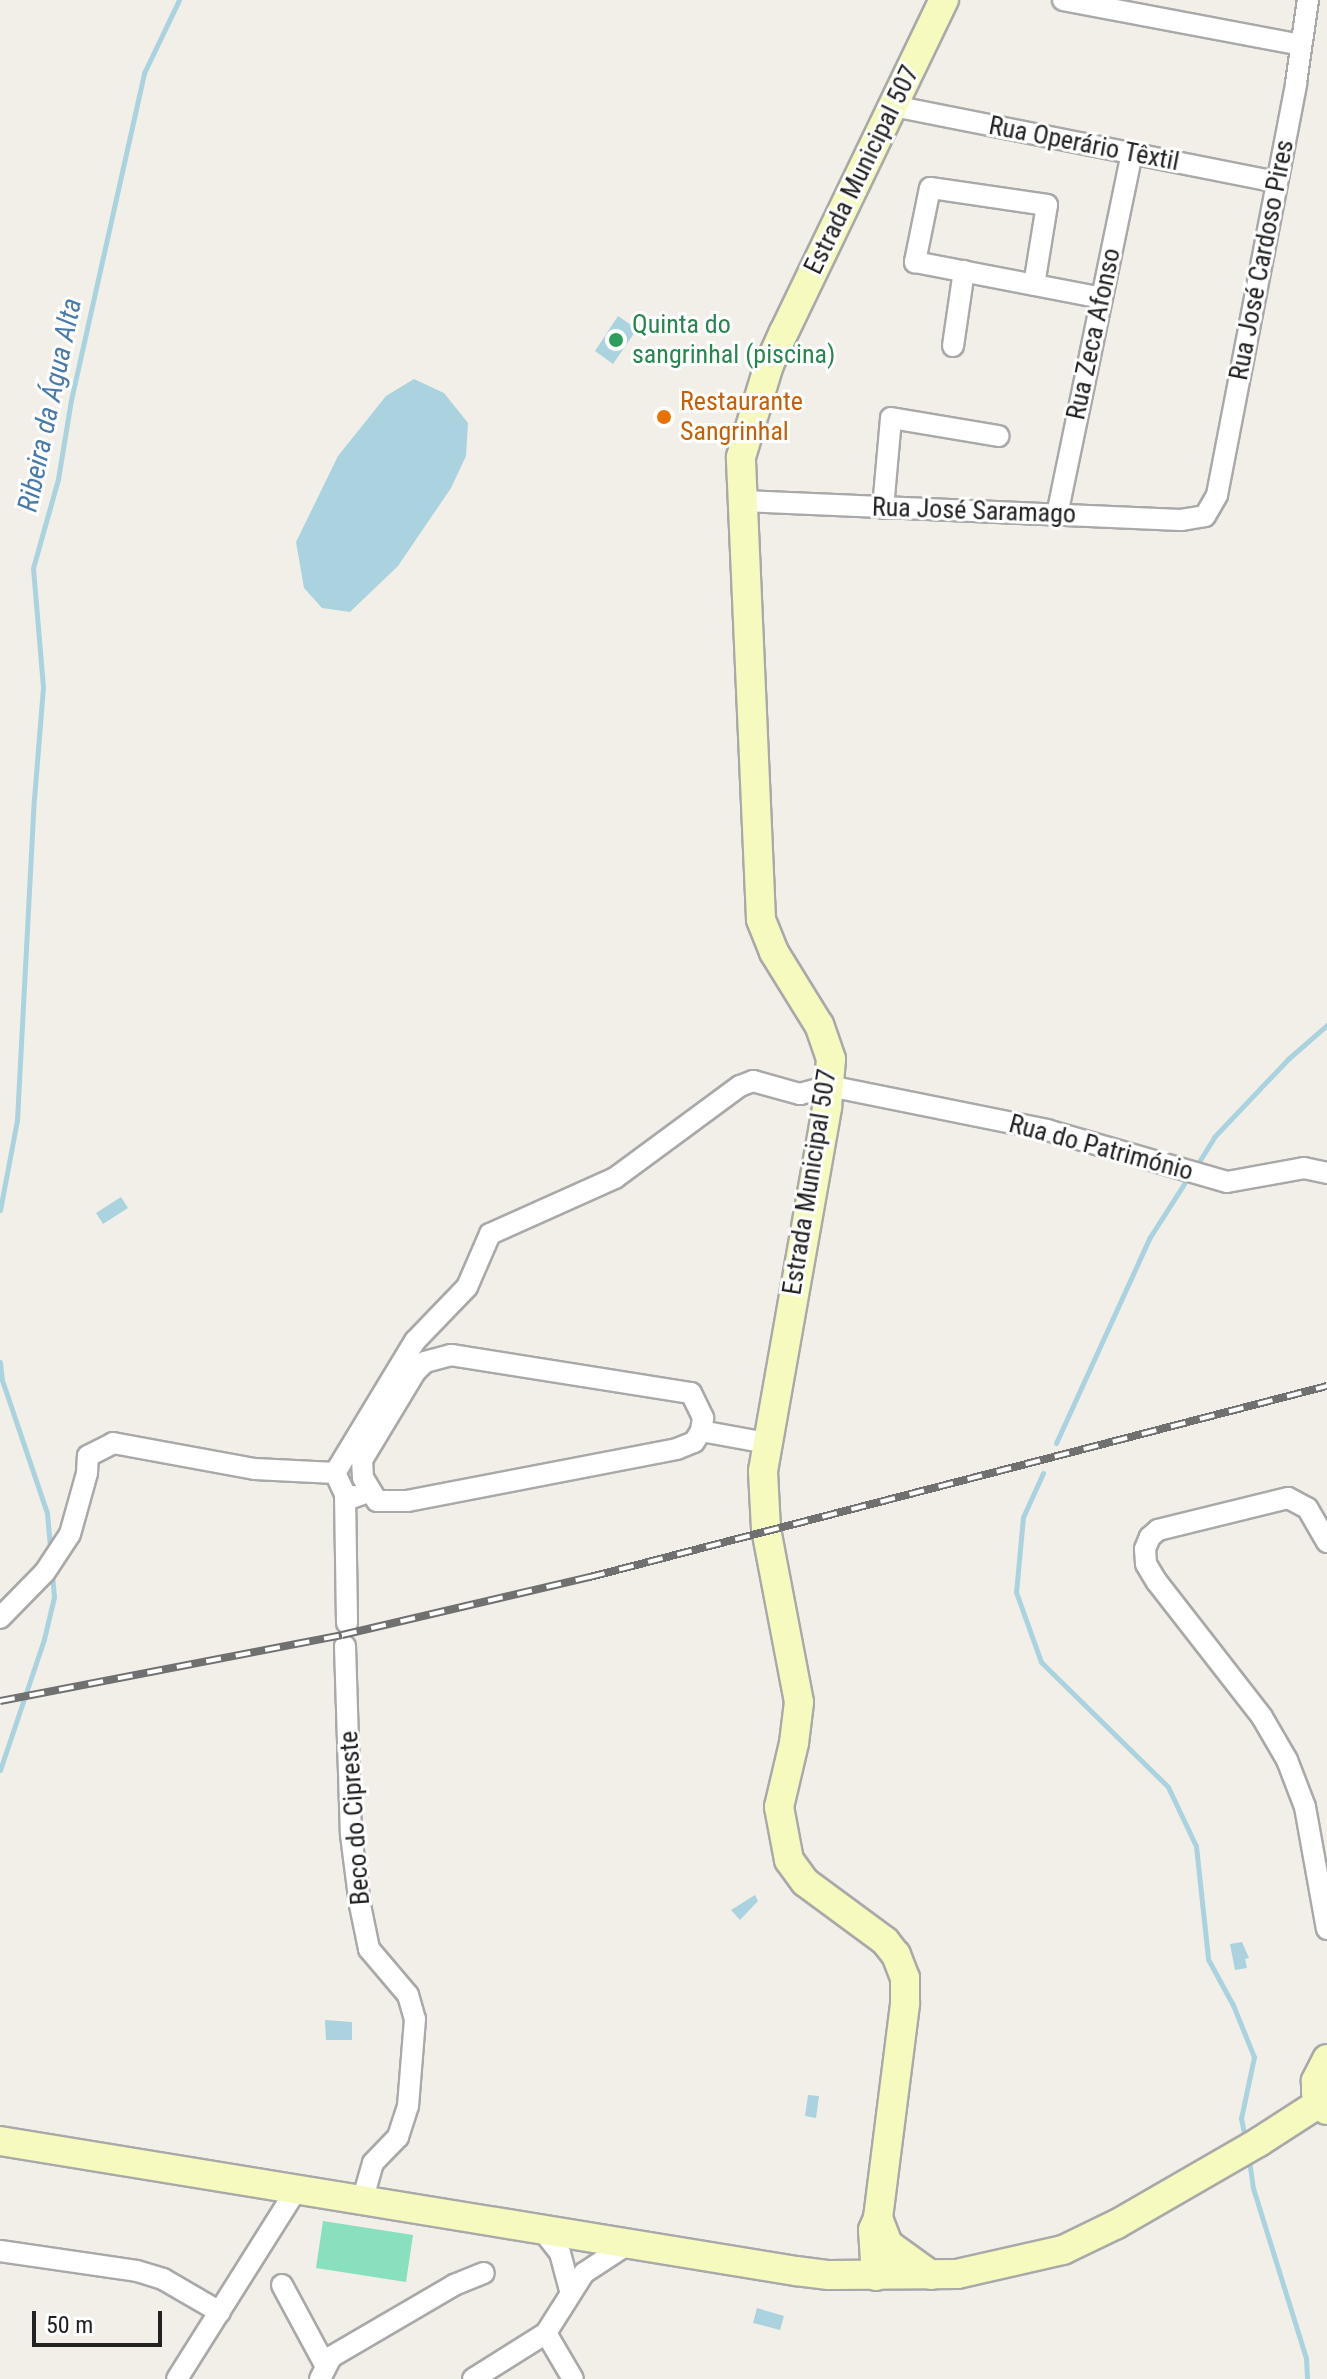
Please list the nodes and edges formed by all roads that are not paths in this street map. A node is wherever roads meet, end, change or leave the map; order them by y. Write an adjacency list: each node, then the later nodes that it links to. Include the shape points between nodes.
1 (944, 0): 5 (street, Estrada Municipal 507)
2 (1063, 0): 4 (street)
3 (1308, 0): 4 (street, Rua José Cardoso Pires)
4 (1301, 45): 7 (street, Rua José Cardoso Pires)
5 (893, 106): 6 (street, Rua Operário Têxtil); 13 (street, Estrada Municipal 507, via 769,365 741,457)
6 (1132, 154): 7 (street, Rua Operário Têxtil); 10 (street, Rua Zeca Afonso)
7 (1276, 182): 16 (street, Rua José Cardoso Pires, via 1217,495)
8 (964, 271): 9 (street); 9 (street, via 915,262 930,188 1047,205); 11 (street)
9 (1034, 285): 10 (street)
10 (1102, 298): 15 (street, Rua Zeca Afonso)
11 (953, 346)
12 (999, 436): 14 (street, via 891,418)
13 (743, 501): 14 (street, Rua José Saramago); 17 (street, Estrada Municipal 507, via 761,919 774,952 819,1025 831,1059)
14 (883, 508): 15 (street, Rua José Saramago)
15 (1057, 515): 16 (street, Rua José Saramago, via 1181,520)
16 (1205, 516)
17 (829, 1086): 18 (street, Rua do Património, via 1080,1137 1227,1182 1304,1168); 20 (street, Estrada Municipal 507); 21 (street, Rua do Património, via 800,1094 753,1081 740,1086 615,1178 490,1234 467,1287 415,1341)
18 (1327, 1173)
19 (701, 1431): 20 (street); 22 (street, via 694,1442 677,1449 408,1501 377,1501); 22 (street, via 703,1418 691,1393 439,1357 415,1372 362,1460)
20 (767, 1443): 35 (street, Estrada Municipal 507, via 766,1529 799,1702 779,1807 782,1838 805,1882 885,1941 905,1978)
21 (335, 1473): 23 (street); 25 (street, via 255,1469 113,1443 88,1456 70,1534 45,1572)
22 (369, 1492): 23 (street)
23 (345, 1494): 26 (street)
24 (1327, 1542): 28 (street, via 1307,1508 1288,1498 1158,1530 1145,1549 1146,1564 1157,1582 1262,1717 1287,1760)
25 (0, 1618)
26 (347, 1623)
27 (345, 1646): 34 (street, Beco do Cipreste, via 351,1835 360,1905 369,1949 408,1995 415,2019 408,2106 398,2137 373,2163)
28 (1321, 1864): 29 (street)
29 (1326, 1921)
30 (1327, 2059): 31 (street, via 1316,2081)
31 (1325, 2103): 42 (street, via 1063,2250 972,2272)
32 (0, 2141): 33 (street)
33 (296, 2190): 34 (street); 46 (street)
34 (362, 2201): 36 (street)
35 (878, 2230): 41 (street, via 860,2254); 42 (street, via 899,2255); 43 (street, Estrada Municipal 507, via 886,2251)
36 (543, 2231): 37 (street); 44 (street)
37 (582, 2237): 38 (street); 44 (street)
38 (628, 2244): 41 (street); 44 (street)
39 (0, 2251): 46 (street, via 137,2271 163,2279)
40 (484, 2273): 48 (street, via 331,2357)
41 (829, 2275): 43 (street)
42 (931, 2275): 43 (street)
43 (876, 2276)
44 (574, 2277): 47 (street, via 562,2312)
45 (282, 2285): 48 (street)
46 (220, 2312): 49 (street)
47 (546, 2333): 50 (street); 51 (street)
48 (322, 2372)
49 (177, 2379)
50 (473, 2379)
51 (573, 2379)

